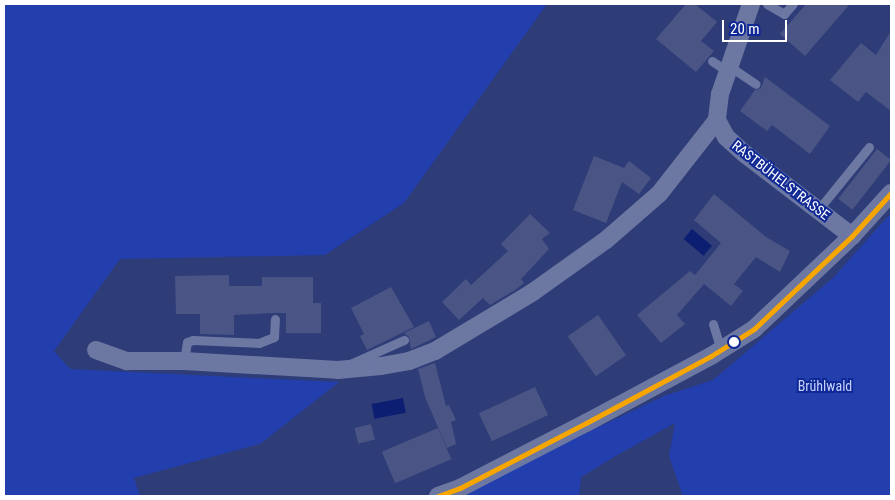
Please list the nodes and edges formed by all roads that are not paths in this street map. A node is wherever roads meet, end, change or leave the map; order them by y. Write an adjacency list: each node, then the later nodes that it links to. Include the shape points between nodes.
1 (751, 4): 5 (street)
2 (767, 4): 3 (lane, via 784,14)
3 (793, 4)
4 (712, 61): 5 (lane)
5 (728, 68): 6 (lane); 7 (street)
6 (756, 84)
7 (717, 120): 10 (street, RASTBÜHELSTRASSE, via 726,137); 18 (street, via 659,194 606,240 533,292 435,351 409,361)
8 (869, 147): 10 (lane)
9 (891, 193): 11 (street)
10 (818, 210): 11 (street, RASTBÜHELSTRASSE)
11 (852, 236): 16 (street, via 754,329)
12 (275, 319): 17 (lane, via 274,337 259,343 187,342)
13 (713, 324): 16 (lane)
14 (404, 340): 18 (lane)
15 (96, 350): 17 (street, via 127,361)
16 (721, 350): 19 (street, via 586,423 460,488)
17 (184, 361): 18 (street)
18 (338, 370)
19 (438, 496)

